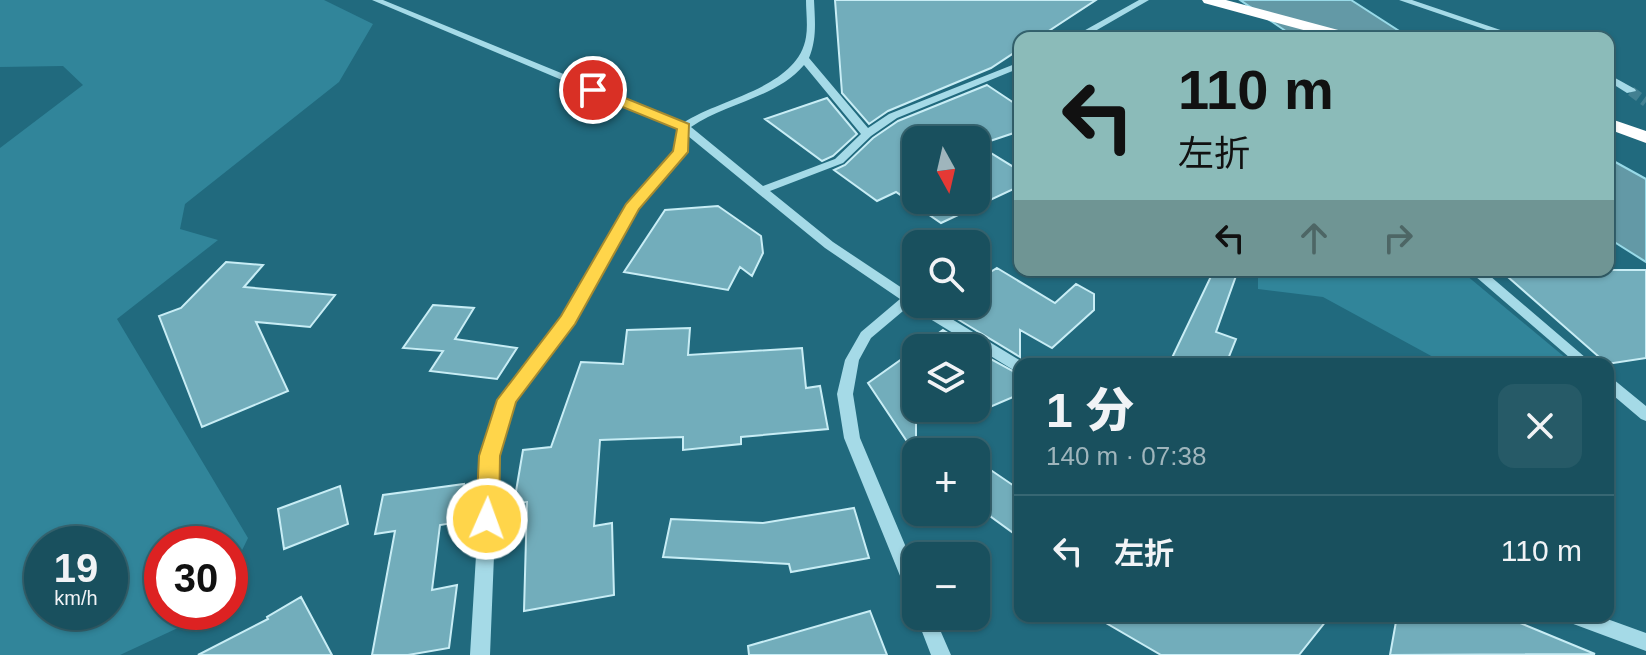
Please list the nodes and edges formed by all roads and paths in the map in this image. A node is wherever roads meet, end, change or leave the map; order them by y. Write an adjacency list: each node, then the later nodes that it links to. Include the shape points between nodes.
1 (376, 0): 14 (street)
2 (810, 0): 9 (street, via 811,40)
3 (1145, 0): 6 (street)
4 (1209, 0): 7 (highway)
5 (1403, 0): 8 (street)
6 (1087, 32)
7 (1329, 32)
8 (1501, 32)
9 (804, 59): 14 (street, via 780,82 697,115); 15 (street)
10 (1014, 67): 15 (street, via 893,116)
11 (1614, 81): 12 (street)
12 (1631, 91)
13 (1614, 125): 16 (highway)
14 (684, 127): 17 (street); 30 (street, via 680,152 632,207 568,319 507,400 490,456)
15 (867, 134): 17 (street, via 839,161)
16 (1646, 137)
17 (762, 190): 19 (street, via 829,245)
18 (1482, 276): 22 (street)
19 (902, 294)
20 (902, 310): 26 (street, via 866,335 852,360 845,394 852,438)
21 (940, 318): 23 (street)
22 (1579, 358)
23 (1014, 363)
24 (1614, 388): 25 (street)
25 (1646, 415)
26 (902, 559)
27 (1591, 622): 29 (street)
28 (931, 630): 31 (street)
29 (1646, 642)
30 (480, 655)
31 (941, 655)

